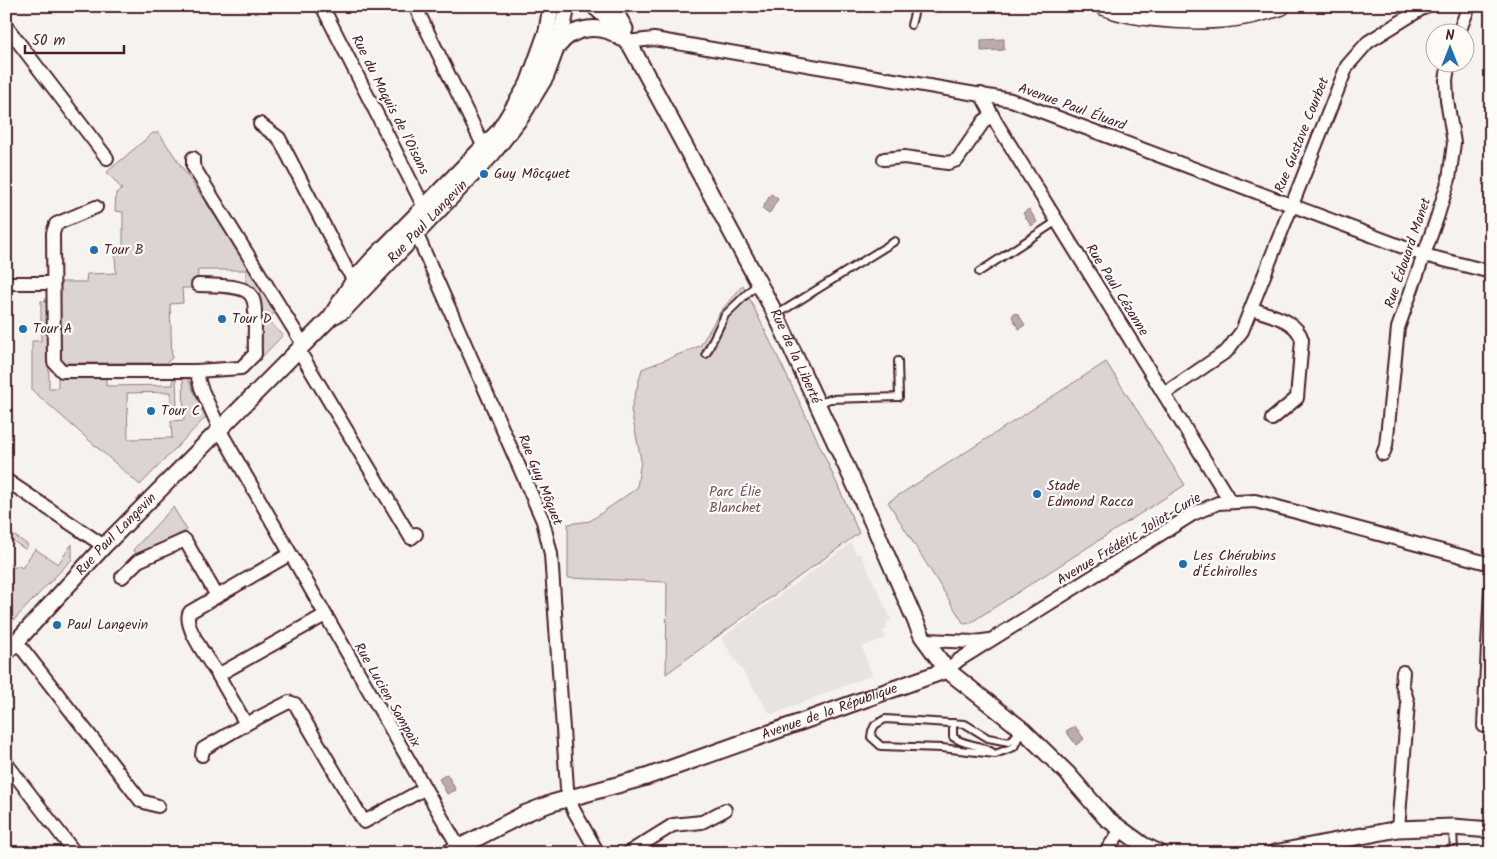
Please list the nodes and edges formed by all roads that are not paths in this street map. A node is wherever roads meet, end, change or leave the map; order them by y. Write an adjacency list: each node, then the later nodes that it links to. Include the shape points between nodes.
1 (322, 6): 29 (street, Rue du Maquis de l'Oisans)
2 (416, 6): 23 (street)
3 (567, 6): 18 (street, Rue Paul Langevin)
4 (594, 6): 17 (street, Rue de la Liberté)
5 (916, 6): 15 (lane)
6 (1104, 6): 13 (main road, via 1152,17)
7 (1138, 6): 13 (main road)
8 (1426, 6): 27 (street, Rue Gustave Courbet, via 1368,42 1347,66)
9 (1469, 6): 14 (street)
10 (551, 7): 23 (street, Rue Paul Langevin, via 547,31 528,84)
11 (1277, 7): 13 (main road, via 1246,15)
12 (613, 8): 17 (street, Rue de la Liberté)
13 (1185, 18)
14 (1463, 22)
15 (911, 25)
16 (6, 26): 24 (street)
17 (630, 44): 18 (street, via 604,29 574,31); 20 (street, Avenue Paul Éluard, via 654,39); 36 (street, Rue de la Liberté)
18 (556, 49): 23 (street, Rue Paul Langevin, via 546,76 521,117)
19 (1447, 72): 33 (street, Rue Édouard Manet, via 1447,100 1454,143 1449,179)
20 (981, 94): 21 (street, Rue Paul Cézanne); 27 (street, Avenue Paul Éluard, via 1011,100)
21 (992, 115): 26 (street, via 984,121 957,160 948,163 904,157); 30 (street, Rue Paul Cézanne)
22 (260, 124): 40 (street, via 279,138)
23 (488, 150): 29 (street, Rue Paul Langevin)
24 (107, 158)
25 (194, 158): 43 (street, via 193,166)
26 (884, 159)
27 (1291, 205): 33 (street, Avenue Paul Éluard); 41 (street, Rue Gustave Courbet)
28 (96, 208): 38 (street, via 56,224)
29 (427, 211): 31 (street, Rue Paul Langevin)
30 (1057, 221): 34 (lane); 47 (street, Rue Paul Cézanne)
31 (413, 226): 40 (street, Rue Paul Langevin); 76 (street, Rue Guy Môquet, via 543,520 552,562)
32 (896, 241): 42 (lane)
33 (1424, 255): 35 (street, Avenue Paul Éluard); 51 (street, Rue Édouard Manet, via 1398,328)
34 (978, 272)
35 (1491, 272)
36 (758, 282): 42 (street, Rue de la Liberté); 44 (lane, via 725,315)
37 (6, 283): 38 (street)
38 (52, 283): 46 (street, via 54,362 62,371)
39 (198, 285): 46 (street, via 247,289 254,300 254,354 241,368)
40 (358, 285): 43 (street, Rue Paul Langevin, via 338,303 331,317)
41 (1252, 309): 47 (street, Rue Gustave Courbet, via 1233,346); 49 (street, via 1290,324 1300,333 1302,340 1297,398)
42 (776, 315): 48 (street, Rue de la Liberté)
43 (301, 347): 50 (street, Rue Paul Langevin); 54 (street, via 411,538)
44 (706, 354)
45 (898, 361): 48 (lane, via 899,397 830,399)
46 (196, 371): 50 (street)
47 (1164, 394): 53 (street, Rue Paul Cézanne)
48 (818, 404): 63 (street, Rue de la Liberté)
49 (1272, 419)
50 (220, 428): 55 (street, Rue Paul Langevin); 56 (street, Rue Lucien Sampaix)
51 (1383, 454)
52 (6, 480): 55 (street)
53 (1230, 502): 57 (street, Avenue Frédéric Joliot-Curie, via 1255,501 1283,507); 62 (street, Avenue Frédéric Joliot-Curie, via 1218,503 1193,514)
54 (416, 534)
55 (104, 546): 64 (street, Rue Paul Langevin)
56 (290, 554): 60 (street); 61 (street, Rue Lucien Sampaix)
57 (1491, 564)
58 (122, 577): 60 (street, via 138,561 185,540)
59 (1491, 588): 70 (street)
60 (217, 596): 67 (street, via 190,612 187,622)
61 (325, 615): 67 (street); 75 (street, Rue Lucien Sampaix)
62 (995, 639): 63 (street, Avenue Frédéric Joliot-Curie, via 975,642); 65 (street, Avenue Frédéric Joliot-Curie)
63 (926, 640): 65 (street, Rue de la Liberté)
64 (12, 648): 77 (street, Rue Paul Langevin, via 141,801)
65 (947, 670): 71 (street); 76 (street, Avenue de la République, via 646,777)
66 (1403, 672): 80 (street, via 1402,684 1408,703)
67 (218, 675): 69 (street)
68 (953, 723): 71 (lane, via 965,724 996,741 1009,742); 72 (lane, via 953,736 957,740 982,746); 72 (lane, via 885,719 874,725 871,736 881,746)
69 (246, 724): 73 (street, via 203,749); 75 (street, via 289,702 295,704 364,822)
70 (1484, 726)
71 (1022, 730): 72 (lane, via 1014,747); 81 (street, via 1067,773 1106,818)
72 (994, 754)
73 (202, 755)
74 (6, 763): 84 (street)
75 (424, 789): 83 (street, Rue Lucien Sampaix)
76 (570, 799): 83 (street, Avenue de la République, via 526,813); 85 (street, Rue Guy Môquet)
77 (158, 806)
78 (725, 810): 86 (street, via 702,822 673,825)
79 (1453, 827): 80 (street); 82 (street); 90 (lane)
80 (1398, 828): 89 (street)
81 (1122, 830): 87 (street); 88 (street)
82 (1491, 830)
83 (453, 850)
84 (75, 853)
85 (598, 853)
86 (628, 853)
87 (1105, 853)
88 (1160, 853)
89 (1274, 853)
90 (1454, 853)

